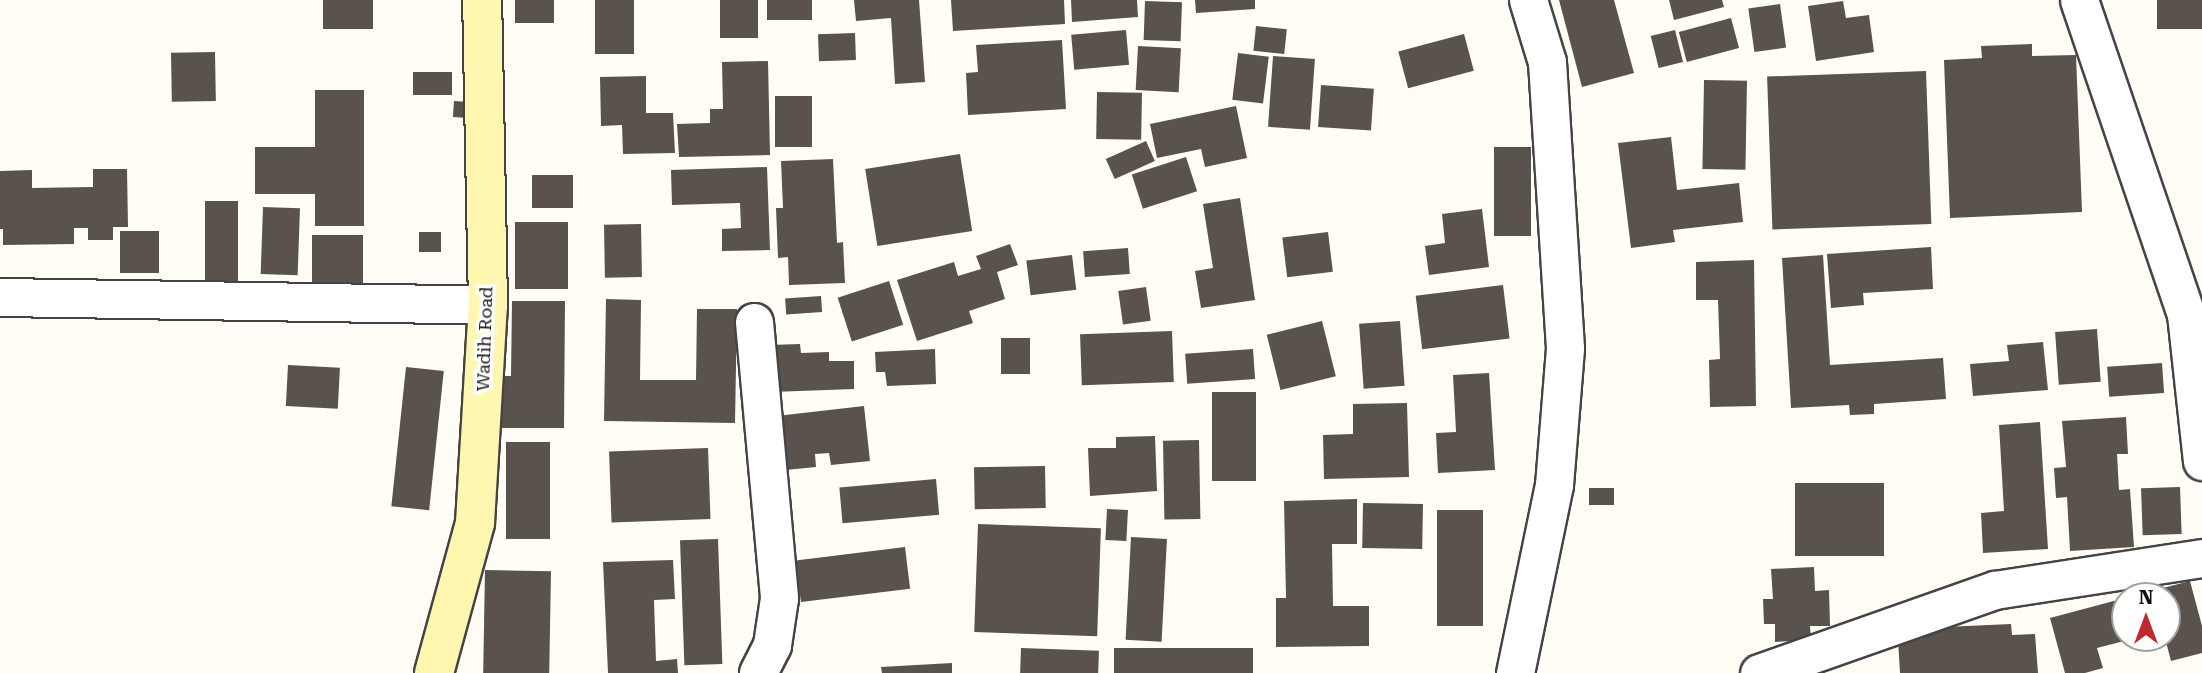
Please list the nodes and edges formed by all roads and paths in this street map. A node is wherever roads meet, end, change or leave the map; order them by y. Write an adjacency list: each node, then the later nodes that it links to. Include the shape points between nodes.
1 (482, 0): 5 (street, Wadih Road)
2 (1528, 0): 11 (street, via 1547,62 1565,348 1554,485)
3 (2079, 0): 7 (street, via 2186,314)
4 (0, 297): 5 (street)
5 (488, 305): 9 (street, Wadih Road, via 475,523)
6 (754, 322): 10 (street, via 779,598 772,645)
7 (2202, 461)
8 (2202, 558): 12 (street, via 1995,590)
9 (434, 673)
10 (758, 673)
11 (1515, 673)
12 (1759, 673)

